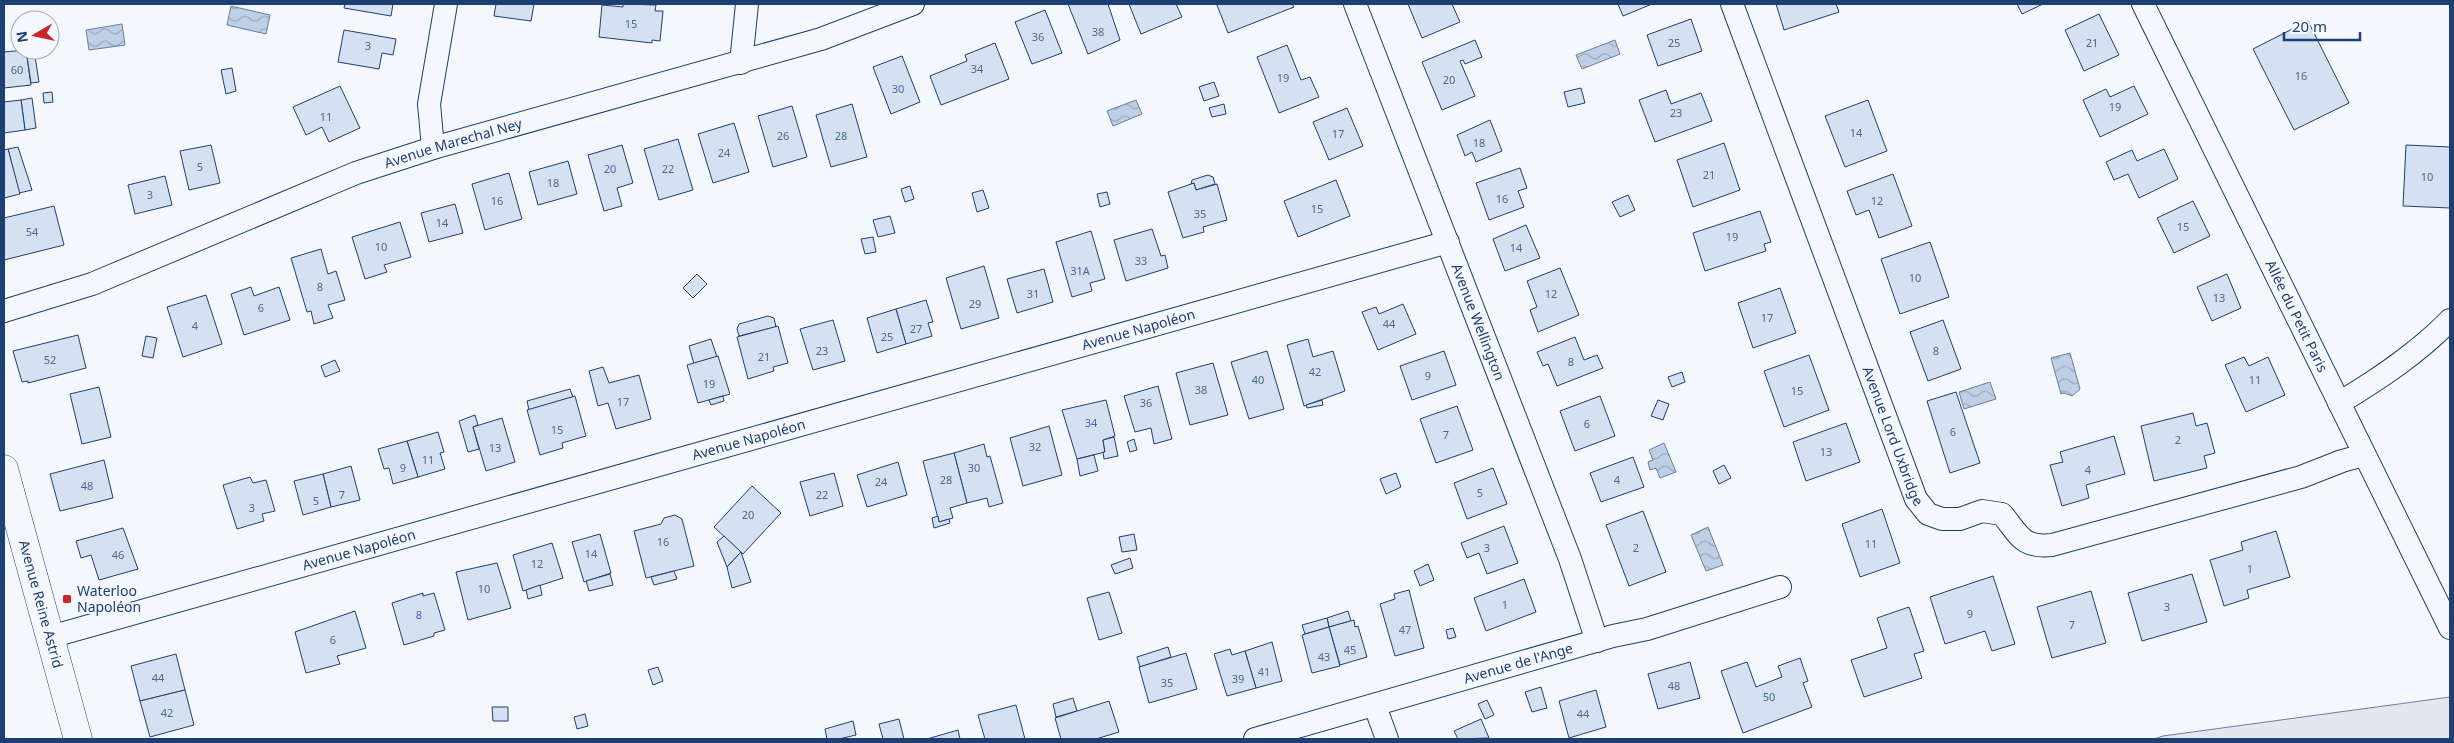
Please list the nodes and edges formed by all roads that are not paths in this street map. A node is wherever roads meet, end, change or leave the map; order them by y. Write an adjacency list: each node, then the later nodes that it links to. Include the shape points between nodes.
1 (446, 4): 8 (street, via 429,104)
2 (747, 4): 7 (street)
3 (913, 4): 7 (street, Avenue Marechal Ney, via 821,40)
4 (1355, 4): 9 (street, Avenue Wellington)
5 (1732, 4): 13 (street, Avenue Lord Uxbridge, via 1916,500 1928,514 1942,519 1960,519 1982,511 2002,514 2034,547 2052,545 2301,477)
6 (2142, 4): 12 (street, Allée du Petit Paris)
7 (740, 63): 8 (street, Avenue Marechal Ney)
8 (432, 148): 10 (street, Avenue Marechal Ney, via 356,173 92,284)
9 (1448, 242): 17 (street, Avenue Napoléon); 18 (street, Avenue Wellington, via 1570,559)
10 (4, 311)
11 (2450, 320): 12 (street, via 2435,336 2376,381)
12 (2339, 403): 13 (street, Allée du Petit Paris)
13 (2364, 455): 16 (street, Allée du Petit Paris)
14 (4, 469): 17 (street, Avenue Reine Astrid)
15 (1780, 586): 18 (street, Avenue de l'Ange)
16 (2450, 628)
17 (50, 637): 20 (street, Avenue Reine Astrid)
18 (1597, 642): 19 (street, Avenue de l'Ange)
19 (1375, 706): 21 (street, Avenue de l'Ange); 22 (street)
20 (78, 739)
21 (1255, 739)
22 (1387, 739)

